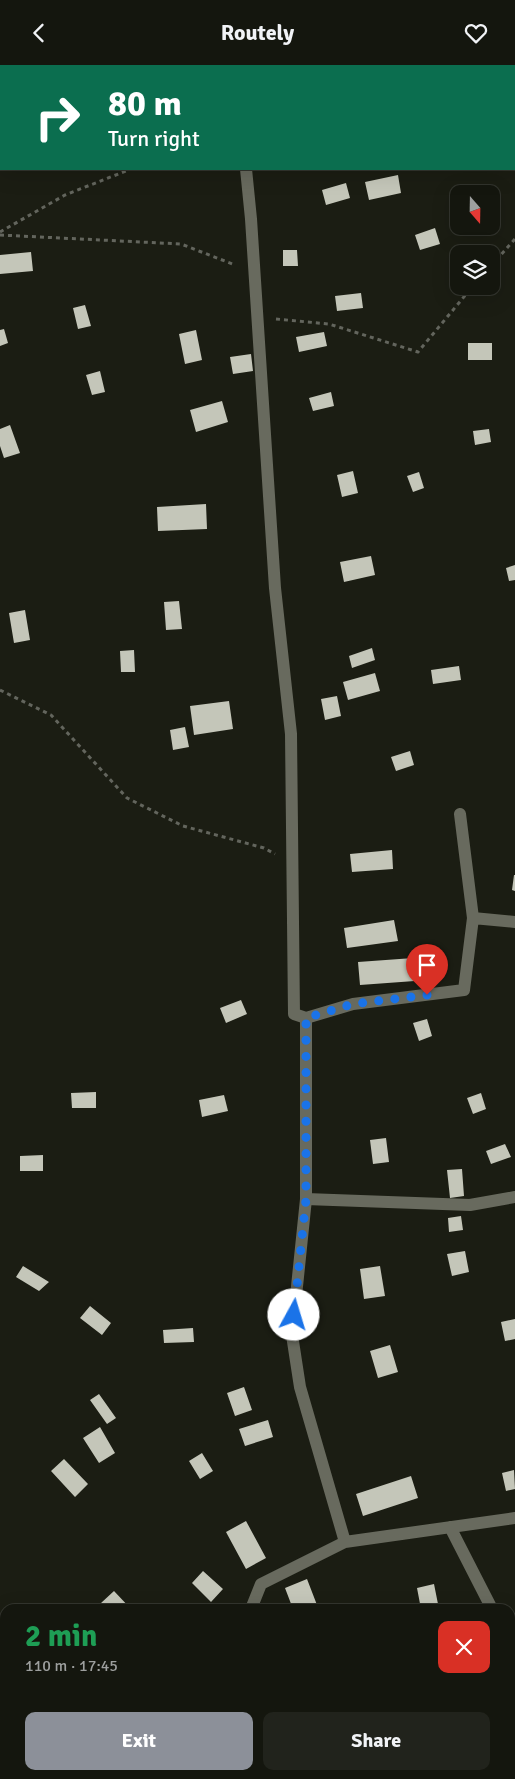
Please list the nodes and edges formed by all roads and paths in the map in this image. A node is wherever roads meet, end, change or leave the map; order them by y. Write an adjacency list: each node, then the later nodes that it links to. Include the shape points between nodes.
1 (128, 170): 3 (path, via 65,195)
2 (246, 170): 6 (street)
3 (0, 233): 6 (path, via 181,244)
4 (515, 239): 5 (path)
5 (500, 256)
6 (255, 272): 8 (street)
7 (466, 295): 8 (path, via 418,352 329,324)
8 (258, 317): 11 (street, via 275,587 291,734)
9 (0, 690): 11 (path, via 51,715 128,798 183,827 264,848)
10 (460, 814): 12 (street)
11 (293, 864): 14 (street, via 294,1014)
12 (473, 918): 13 (street); 14 (street, via 464,990 353,1004)
13 (515, 922)
14 (306, 1018): 16 (street)
15 (515, 1197): 16 (street, via 470,1205)
16 (306, 1199): 19 (street, via 292,1335 300,1387)
17 (515, 1517): 18 (street)
18 (450, 1527): 19 (street); 21 (street)
19 (345, 1542): 20 (street, via 261,1584)
20 (253, 1604)
21 (489, 1604)

